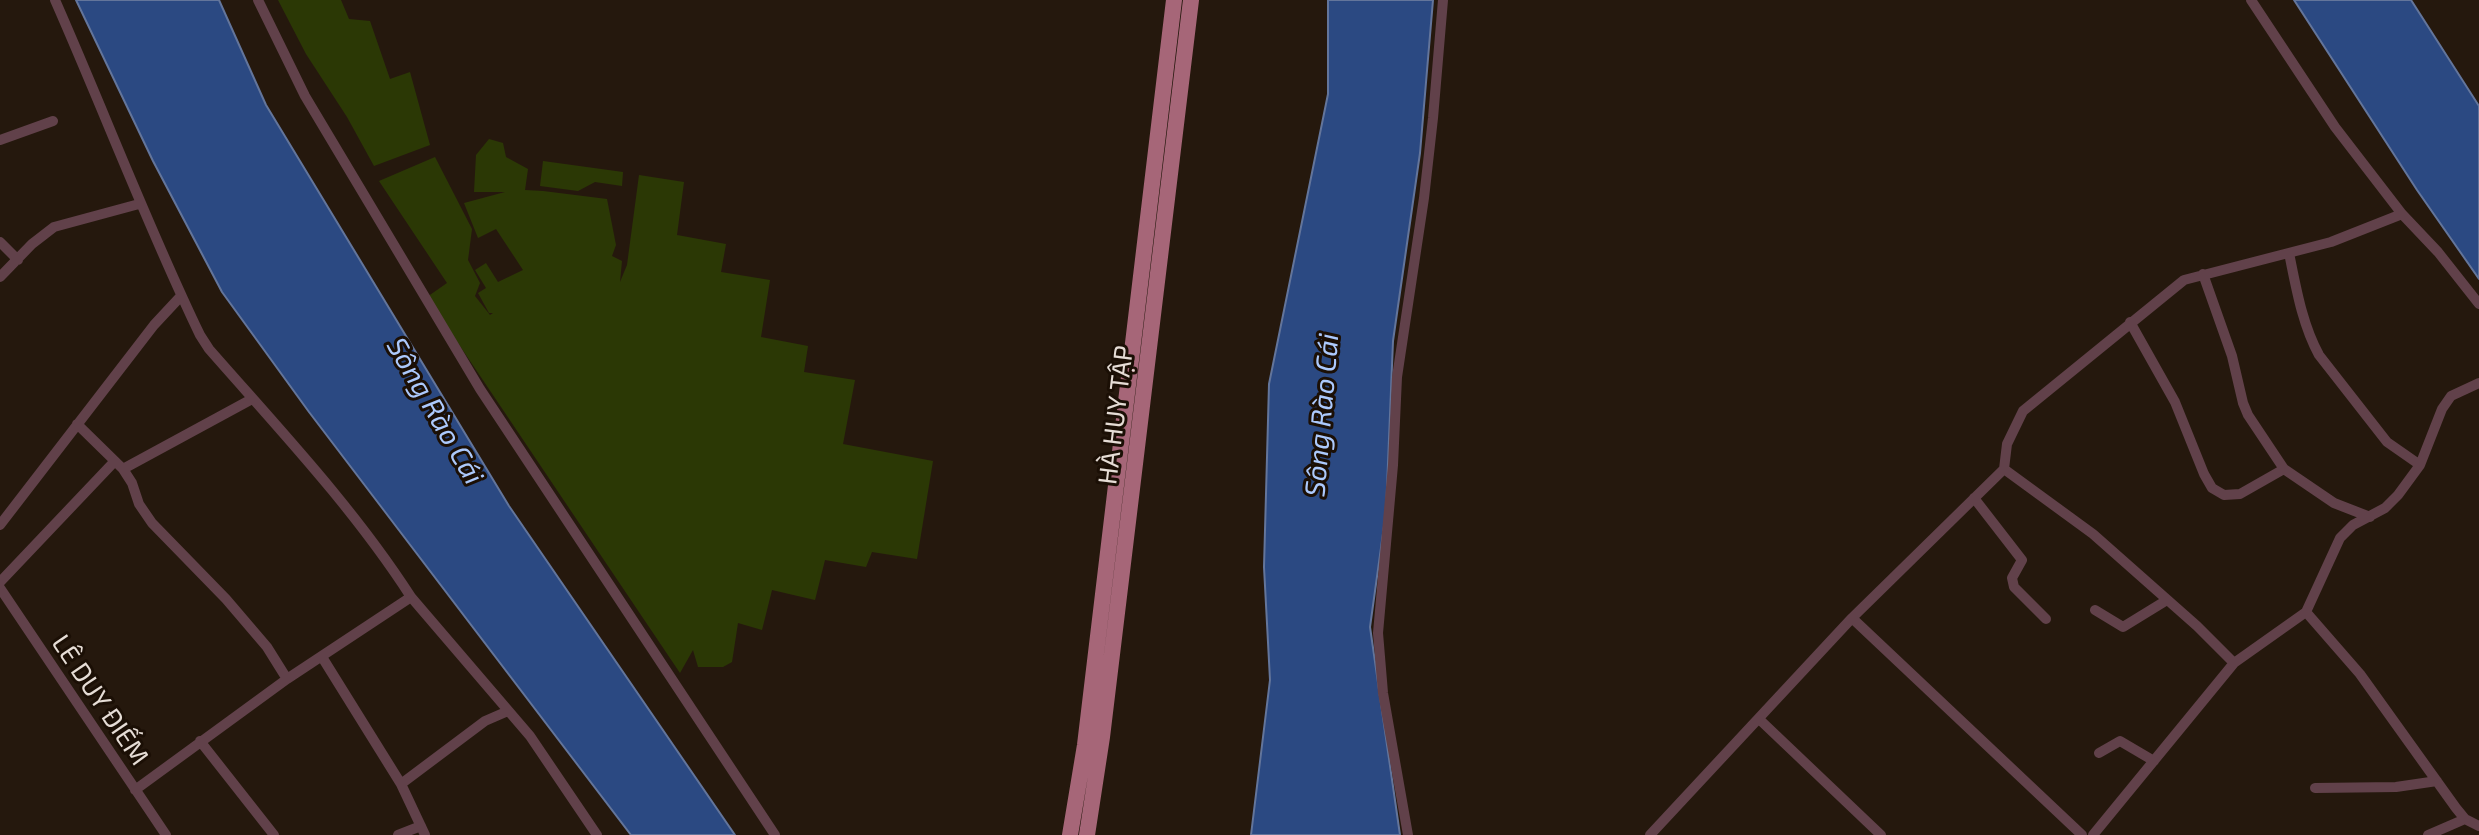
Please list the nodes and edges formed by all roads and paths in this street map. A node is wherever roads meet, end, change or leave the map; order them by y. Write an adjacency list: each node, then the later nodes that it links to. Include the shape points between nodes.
1 (55, 0): 9 (street)
2 (258, 0): 58 (street, via 304,96 480,389)
3 (1174, 0): 59 (main road, HÀ HUY TẬP, via 1086,745)
4 (1191, 0): 60 (main road, HÀ HUY TẬP)
5 (1443, 0): 61 (street, via 1424,198 1396,377 1378,633 1383,693)
6 (2251, 0): 10 (street, via 2335,127)
7 (53, 121): 8 (street)
8 (0, 140)
9 (139, 204): 13 (street, via 54,228); 16 (street)
10 (2402, 215): 12 (street); 17 (street)
11 (0, 242): 13 (street)
12 (2288, 253): 14 (street); 23 (street, via 2319,355 2386,442)
13 (18, 260): 15 (street)
14 (2203, 274): 18 (street, via 2184,280); 25 (street, via 2243,403)
15 (0, 277)
16 (181, 296): 20 (street, via 209,349); 21 (street)
17 (2479, 304)
18 (2130, 322): 24 (street, via 2023,411 2007,444); 25 (street, via 2175,402 2212,488 2224,495 2240,494)
19 (2479, 383): 23 (street, via 2451,396)
20 (252, 399): 26 (street); 32 (street, via 345,504)
21 (77, 425): 22 (street); 29 (street)
22 (114, 462): 26 (street); 30 (street)
23 (2420, 465): 28 (street, via 2398,495)
24 (2004, 469): 27 (street); 33 (street, via 2093,534)
25 (2284, 469): 28 (street, via 2334,503)
26 (123, 470): 40 (street, via 152,523 226,598)
27 (1974, 498): 36 (street); 37 (street, via 2022,560 2012,578 2014,587)
28 (2370, 517): 35 (street, via 2340,538)
29 (0, 525)
30 (0, 582)
31 (0, 588): 49 (street, LÊ DUY ĐIẾM)
32 (411, 597): 38 (street); 41 (street)
33 (2167, 600): 34 (street, via 2123,628); 39 (street)
34 (2095, 610)
35 (2306, 612): 39 (street); 46 (street, via 2360,674)
36 (1852, 618): 42 (street); 64 (street)
37 (2046, 620)
38 (322, 657): 40 (street); 47 (street)
39 (2234, 663): 45 (street)
40 (287, 679): 43 (street)
41 (508, 711): 47 (street, via 485,721); 57 (street)
42 (1759, 719): 62 (street); 63 (street)
43 (200, 741): 49 (street); 55 (street)
44 (2099, 753): 45 (street, via 2120,741)
45 (2154, 761): 65 (street)
46 (2437, 781): 48 (street, via 2396,787); 50 (street)
47 (401, 784): 52 (street)
48 (2315, 788)
49 (135, 790): 54 (street, LÊ DUY ĐIẾM)
50 (2465, 819): 51 (street); 53 (street)
51 (2479, 827)
52 (423, 830): 56 (street)
53 (2433, 834)
54 (166, 835)
55 (274, 835)
56 (398, 835)
57 (597, 835)
58 (775, 835)
59 (1070, 835)
60 (1087, 835)
61 (1408, 835)
62 (1650, 835)
63 (1881, 835)
64 (2082, 835)
65 (2093, 835)

